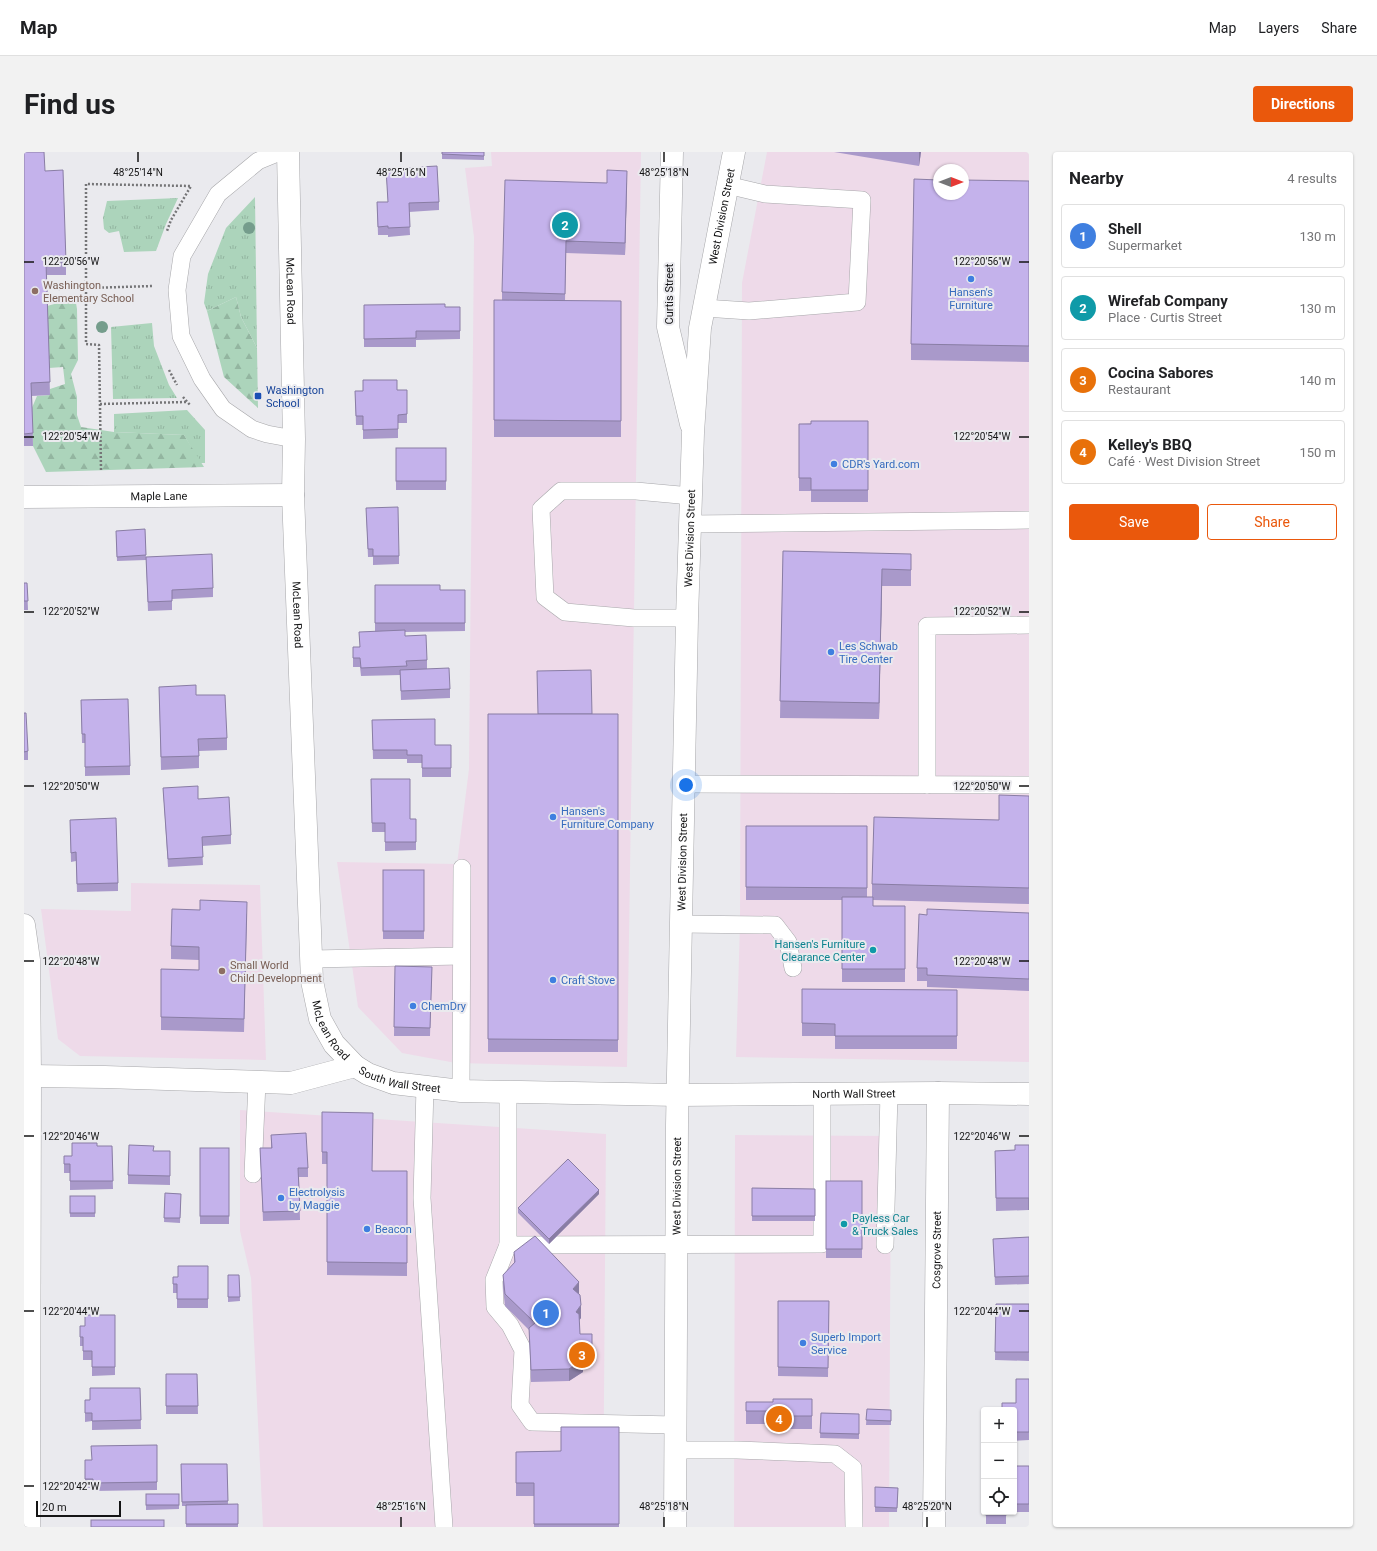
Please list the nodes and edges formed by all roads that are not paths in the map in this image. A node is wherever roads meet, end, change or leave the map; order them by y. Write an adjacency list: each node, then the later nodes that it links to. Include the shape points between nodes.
1 (280, 152): 8 (lane, via 258,161 218,194 182,256 177,290 181,336 202,379 223,409 252,429)
2 (288, 152): 8 (street, McLean Road)
3 (672, 152): 7 (street, Curtis Street, via 668,327)
4 (734, 152): 5 (street, West Division Street)
5 (727, 185): 6 (street, West Division Street); 6 (lane, via 765,194 862,200 857,302 749,311)
6 (704, 308): 7 (street, West Division Street, via 700,328)
7 (693, 433): 10 (street, West Division Street)
8 (294, 439): 9 (street, McLean Road)
9 (294, 495): 11 (street, Maple Lane); 23 (street, McLean Road)
10 (691, 496): 13 (street, West Division Street); 14 (lane, via 636,491 561,491 541,509 545,597 565,612 634,618)
11 (24, 497)
12 (1029, 520): 13 (lane)
13 (690, 524): 14 (street, West Division Street)
14 (687, 618): 16 (street, West Division Street)
15 (1029, 625): 17 (lane, via 927,626)
16 (683, 784): 17 (lane); 20 (street, West Division Street)
17 (927, 785): 18 (lane)
18 (1029, 785)
19 (462, 868): 22 (lane)
20 (681, 924): 24 (lane, via 775,925 788,942); 33 (street, West Division Street)
21 (24, 925): 26 (street, via 29,960)
22 (461, 956): 23 (lane); 29 (lane)
23 (312, 959): 25 (street, McLean Road, via 312,981 320,1019 334,1044)
24 (793, 968)
25 (355, 1066): 27 (street, South Wall Street, via 291,1083); 28 (street, South Wall Street, via 393,1083)
26 (30, 1076): 27 (street, South Wall Street); 42 (street)
27 (257, 1082): 36 (lane)
28 (425, 1087): 29 (street, South Wall Street); 43 (lane, via 422,1198)
29 (461, 1091): 30 (street, South Wall Street)
30 (508, 1092): 33 (street, South Wall Street); 37 (lane)
31 (889, 1093): 32 (street, North Wall Street); 34 (street, North Wall Street); 39 (lane)
32 (938, 1093): 35 (street, North Wall Street); 46 (street, Cosgrove Street)
33 (678, 1094): 34 (street, North Wall Street); 38 (street, West Division Street)
34 (822, 1094): 38 (lane, via 822,1244)
35 (1029, 1094)
36 (253, 1174)
37 (508, 1245): 38 (lane); 40 (lane, via 494,1280 494,1307 510,1325 523,1350 520,1405 532,1422)
38 (677, 1245): 40 (street, West Division Street)
39 (885, 1245)
40 (676, 1425): 41 (street, West Division Street)
41 (676, 1450): 44 (street, West Division Street); 45 (lane, via 835,1454 853,1468)
42 (29, 1527)
43 (444, 1527)
44 (675, 1527)
45 (854, 1527)
46 (934, 1527)

